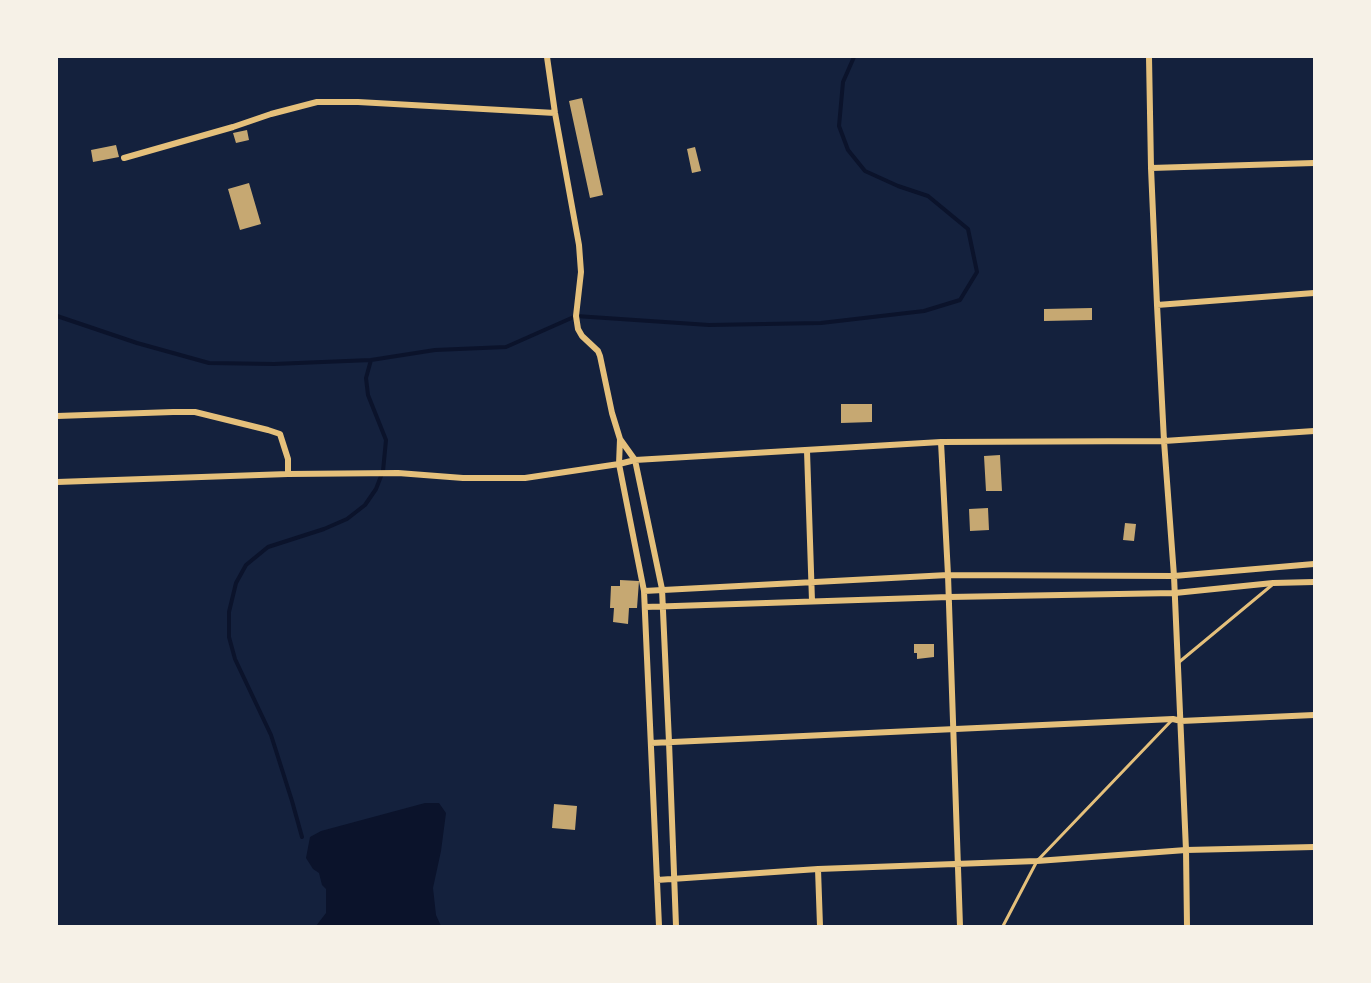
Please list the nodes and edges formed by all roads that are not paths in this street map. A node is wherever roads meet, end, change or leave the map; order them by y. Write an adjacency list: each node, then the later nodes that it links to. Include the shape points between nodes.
1 (547, 57): 3 (street)
2 (1149, 57): 6 (street)
3 (555, 113): 4 (street, via 316,102); 11 (street, via 579,244 581,272 576,322 582,336 600,356)
4 (124, 158)
5 (1314, 163): 6 (street)
6 (1151, 168): 8 (street)
7 (1314, 293): 8 (street)
8 (1157, 305): 12 (street)
9 (57, 416): 17 (street, via 195,412 268,430 280,434)
10 (1314, 431): 12 (street)
11 (620, 439): 15 (street); 16 (street)
12 (1164, 441): 13 (street); 21 (street)
13 (941, 442): 14 (street); 20 (street)
14 (807, 451): 15 (street); 22 (street)
15 (635, 460): 16 (street); 25 (street)
16 (619, 464): 17 (street, via 525,478); 26 (street)
17 (288, 474): 18 (street)
18 (57, 482)
19 (1314, 564): 21 (street)
20 (948, 575): 21 (street); 22 (street); 28 (street)
21 (1174, 576): 27 (street)
22 (812, 582): 25 (street); 29 (street)
23 (1314, 582): 24 (street)
24 (1273, 583): 27 (street); 32 (lane)
25 (662, 589): 26 (street); 30 (street)
26 (644, 591): 31 (street)
27 (1175, 593): 28 (street); 32 (street)
28 (949, 597): 29 (street); 35 (street)
29 (812, 601): 30 (street)
30 (663, 606): 31 (street); 36 (street)
31 (645, 607): 37 (street)
32 (1178, 663): 34 (street)
33 (1314, 715): 34 (street)
34 (1177, 720): 35 (street); 39 (street); 40 (lane)
35 (953, 730): 36 (street); 41 (street)
36 (669, 742): 37 (street); 43 (street)
37 (651, 743): 44 (street)
38 (1314, 847): 39 (street)
39 (1186, 850): 40 (street); 50 (street)
40 (1037, 861): 41 (street); 49 (lane)
41 (958, 865): 42 (street); 48 (street)
42 (818, 869): 43 (street); 47 (street)
43 (673, 878): 44 (street); 46 (street)
44 (657, 880): 45 (street)
45 (659, 926)
46 (676, 926)
47 (820, 926)
48 (960, 926)
49 (1003, 926)
50 (1187, 926)

